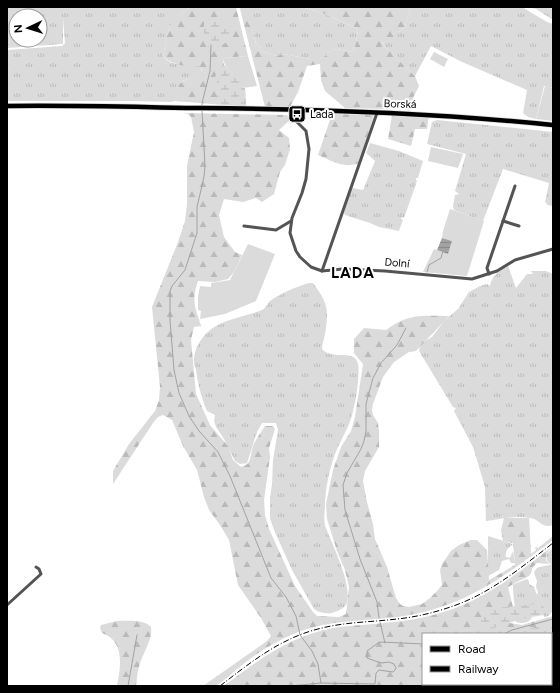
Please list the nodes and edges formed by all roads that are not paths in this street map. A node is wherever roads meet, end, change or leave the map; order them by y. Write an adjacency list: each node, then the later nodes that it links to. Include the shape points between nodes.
1 (7, 106): 2 (main road, Borská)
2 (291, 109): 3 (main road, Borská); 6 (street, via 292,117 306,132 310,149 304,186)
3 (377, 112): 4 (main road, Borská); 11 (street)
4 (553, 125)
5 (515, 186): 7 (street)
6 (292, 221): 8 (street, via 276,230); 11 (street, via 291,238 300,257 311,267)
7 (503, 221): 9 (street); 12 (street, via 487,268)
8 (244, 226)
9 (519, 226)
10 (553, 249): 12 (street, Dolní, via 515,260)
11 (322, 271): 12 (street, Dolní, via 343,269 467,279)
12 (489, 274)
13 (36, 567): 14 (street, via 40,574)
14 (7, 605)

